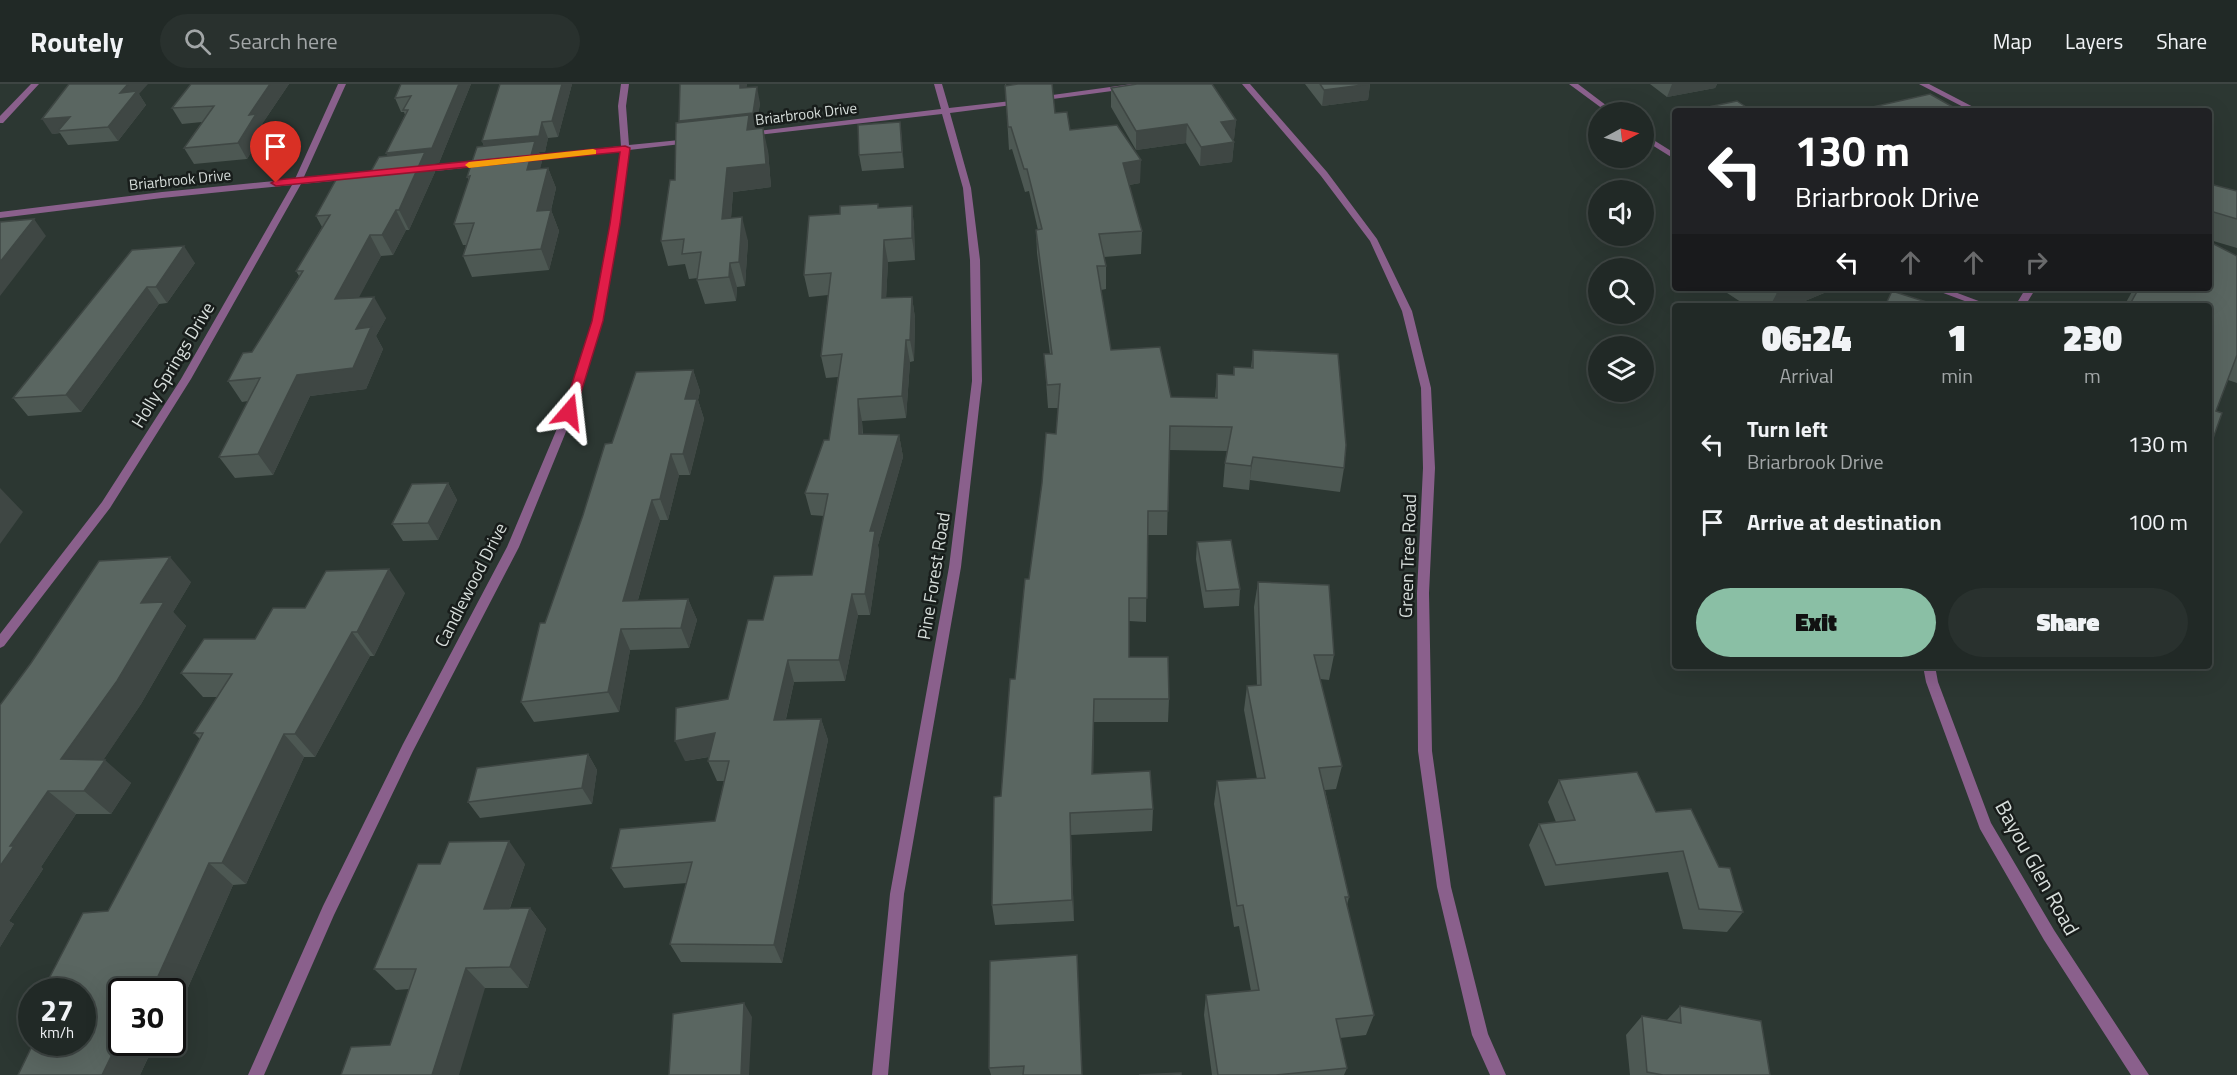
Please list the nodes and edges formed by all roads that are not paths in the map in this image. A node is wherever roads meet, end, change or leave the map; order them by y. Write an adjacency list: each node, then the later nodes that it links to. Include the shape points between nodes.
1 (35, 84): 12 (street)
2 (342, 84): 22 (street, Holly Springs Drive)
3 (625, 84): 16 (street, Candlewood Drive)
4 (938, 84): 11 (street, Pine Forest Road)
5 (1149, 84): 11 (street, Briarbrook Drive)
6 (1246, 84): 30 (street, Green Tree Road, via 1324,174 1374,241 1407,311 1426,388 1429,457 1423,593 1425,751 1444,888 1480,1035)
7 (1573, 84): 9 (street)
8 (1923, 84): 10 (street)
9 (1597, 102)
10 (1971, 108)
11 (947, 112): 13 (street, Briarbrook Drive); 29 (street, Pine Forest Road, via 967,188 975,260 978,381 956,567 897,894)
12 (0, 121)
13 (740, 135)
14 (694, 140): 16 (street)
15 (1654, 143): 17 (street)
16 (625, 148): 18 (street); 28 (street, Candlewood Drive, via 598,321 569,412 513,547 333,901)
17 (1672, 155)
18 (520, 160)
19 (496, 162): 20 (street)
20 (403, 171)
21 (391, 172): 22 (street, Briarbrook Drive)
22 (298, 181): 23 (street, Briarbrook Drive); 26 (street, Holly Springs Drive, via 186,379 112,495)
23 (0, 215)
24 (1944, 291): 25 (street)
25 (1978, 303)
26 (0, 643)
27 (1930, 669): 31 (street, Bayou Glen Road, via 1985,825 2049,934)
28 (256, 1075)
29 (880, 1075)
30 (1498, 1075)
31 (2141, 1075)

